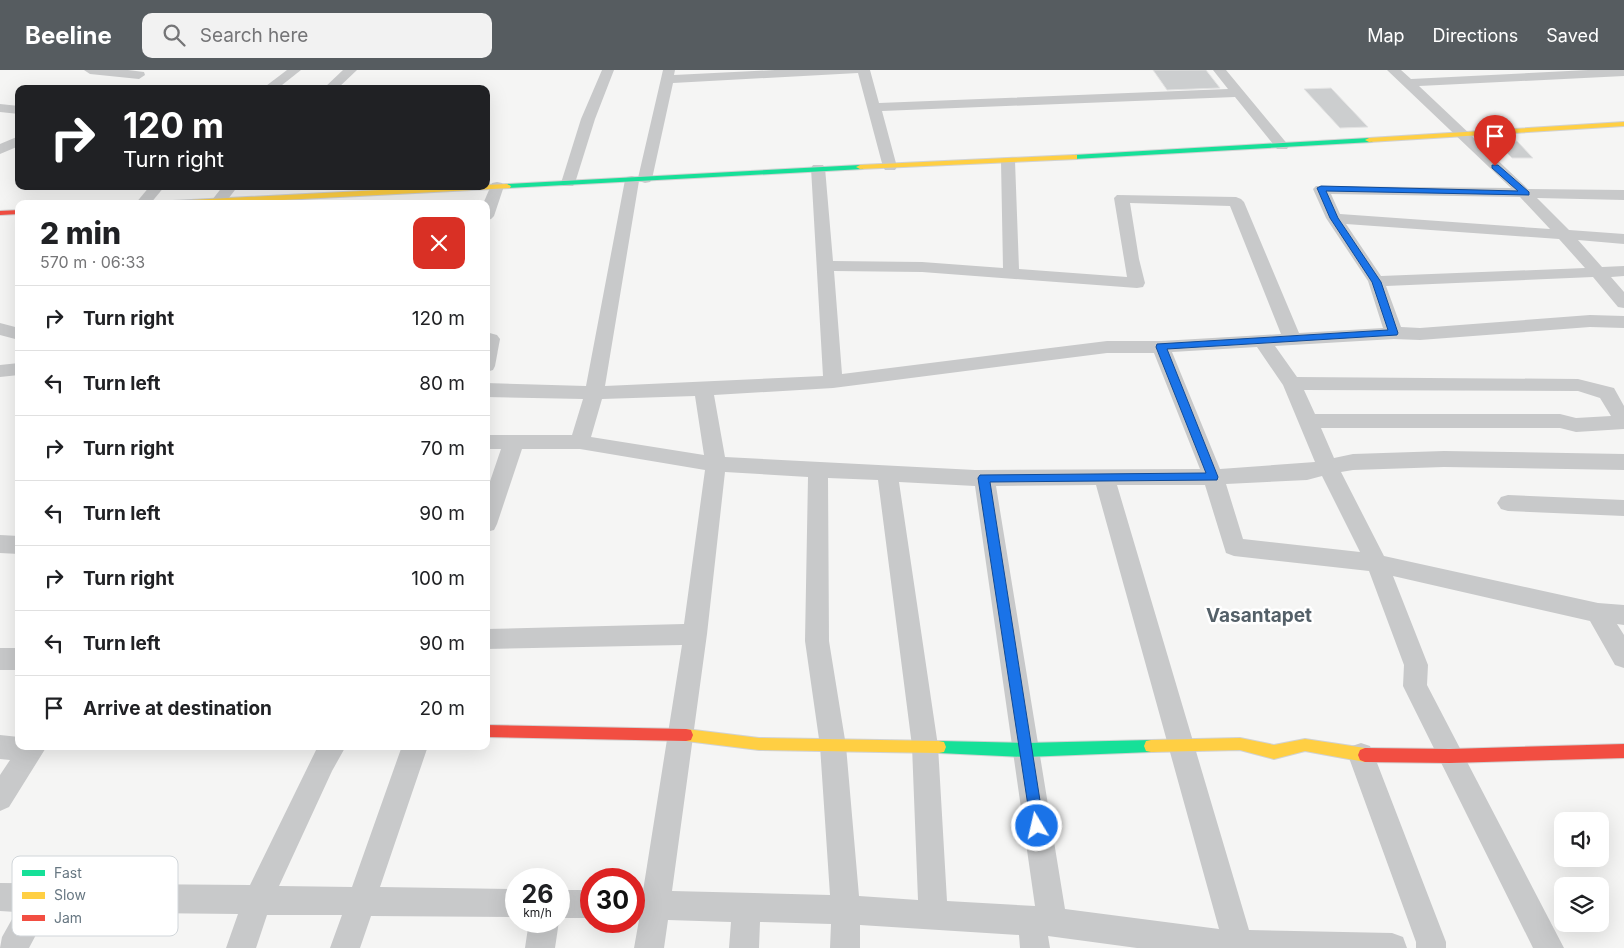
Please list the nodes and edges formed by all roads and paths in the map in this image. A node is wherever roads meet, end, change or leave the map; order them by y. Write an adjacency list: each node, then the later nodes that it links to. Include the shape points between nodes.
1 (90, 70): 10 (street)
2 (295, 70): 14 (street)
3 (351, 70): 15 (street)
4 (608, 70): 29 (street)
5 (856, 70): 11 (street)
6 (864, 70): 17 (street)
7 (1219, 70): 16 (street)
8 (1392, 70): 12 (street)
9 (1624, 71): 12 (street)
10 (143, 72): 13 (street)
11 (668, 74): 28 (street)
12 (1407, 83): 21 (street)
13 (124, 84)
14 (274, 85)
15 (334, 85)
16 (1239, 93): 17 (street); 23 (street)
17 (874, 107): 26 (street)
18 (0, 108): 19 (street)
19 (15, 110)
20 (1624, 124): 21 (street)
21 (1464, 133): 23 (street); 35 (street)
22 (15, 142): 24 (street)
23 (1282, 146): 25 (street)
24 (0, 150)
25 (1008, 161): 26 (street); 48 (street)
26 (890, 167): 27 (street)
27 (818, 168): 28 (street); 45 (street)
28 (638, 180): 29 (street); 64 (street)
29 (568, 183): 31 (street)
30 (490, 186): 31 (street)
31 (497, 186): 39 (street)
32 (154, 190): 37 (street)
33 (228, 190): 38 (street)
34 (418, 190): 38 (street)
35 (1526, 194): 36 (street); 42 (street, via 1321,188); 43 (street)
36 (1624, 195)
37 (146, 200)
38 (220, 200)
39 (490, 205)
40 (15, 212): 41 (street)
41 (0, 213)
42 (1334, 218): 43 (street); 49 (street)
43 (1565, 235): 44 (street); 47 (street)
44 (1624, 239)
45 (825, 266): 48 (street, via 922,267); 60 (street)
46 (1624, 271): 47 (street)
47 (1598, 272): 49 (street); 50 (street)
48 (1011, 273): 55 (street, via 1137,283 1122,198 1236,202)
49 (1376, 282): 54 (street)
50 (1624, 303)
51 (1624, 322): 54 (street, via 1590,321 1420,334)
52 (0, 329): 53 (street)
53 (15, 333)
54 (1394, 333): 55 (street)
55 (1292, 338): 56 (street)
56 (1261, 340): 57 (street); 61 (street)
57 (1161, 347): 60 (street, via 1107,347); 76 (street)
58 (15, 369): 59 (street)
59 (0, 371)
60 (833, 382): 62 (street)
61 (1292, 383): 65 (street); 66 (street, via 1578,385 1607,393)
62 (703, 389): 64 (street); 71 (street)
63 (490, 390): 64 (street)
64 (594, 393): 69 (street)
65 (1308, 421): 66 (street, via 1560,421 1576,425); 72 (street)
66 (1624, 422)
67 (490, 442): 68 (street)
68 (514, 442): 69 (street); 80 (street)
69 (580, 442): 71 (street)
70 (1624, 462): 72 (street, via 1444,459 1353,462)
71 (716, 464): 73 (street); 86 (street)
72 (1328, 468): 76 (street); 83 (street)
73 (818, 469): 74 (street); 95 (street, via 817,641)
74 (887, 473): 77 (street); 96 (street)
75 (1104, 477): 76 (street); 77 (street); 93 (street)
76 (1213, 477): 83 (street, via 1234,547)
77 (984, 478): 101 (street)
78 (1508, 503): 79 (street)
79 (1624, 508)
80 (490, 512)
81 (0, 544): 82 (street)
82 (15, 545)
83 (1377, 563): 84 (street); 104 (street, via 1416,665 1415,686)
84 (1598, 613): 85 (street); 88 (street)
85 (1624, 615)
86 (695, 634): 87 (street); 92 (street)
87 (490, 639)
88 (1624, 658)
89 (0, 659): 90 (street)
90 (15, 660)
91 (490, 731): 92 (street)
92 (680, 734): 95 (street, via 759,744); 109 (street)
93 (1181, 745): 101 (street); 103 (street, via 1240,744 1274,752 1305,745); 120 (street)
94 (0, 746): 97 (street)
95 (832, 746): 96 (street); 113 (street)
96 (925, 746): 101 (street); 115 (street)
97 (15, 747)
98 (31, 750): 105 (street)
99 (331, 750): 107 (street)
100 (414, 750): 108 (street)
101 (1025, 750): 116 (street)
102 (1624, 750): 104 (street)
103 (1362, 755): 104 (street); 130 (street)
104 (1450, 756): 131 (street)
105 (0, 798)
106 (178, 899): 107 (street)
107 (258, 900): 108 (street); 123 (street)
108 (362, 900): 110 (street); 124 (street)
109 (645, 900)
110 (505, 903)
111 (645, 905): 112 (street)
112 (746, 907): 113 (street); 127 (street)
113 (846, 910): 115 (street); 128 (street)
114 (645, 914): 126 (street)
115 (933, 916): 116 (street)
116 (1039, 930): 119 (street)
117 (542, 933): 125 (street)
118 (20, 936): 122 (street)
119 (1128, 940): 120 (street)
120 (1238, 946): 121 (street)
121 (1327, 947): 129 (street)
122 (14, 948)
123 (241, 948)
124 (345, 948)
125 (540, 948)
126 (649, 948)
127 (744, 948)
128 (845, 948)
129 (1392, 948)
130 (1431, 948)
131 (1549, 948)

